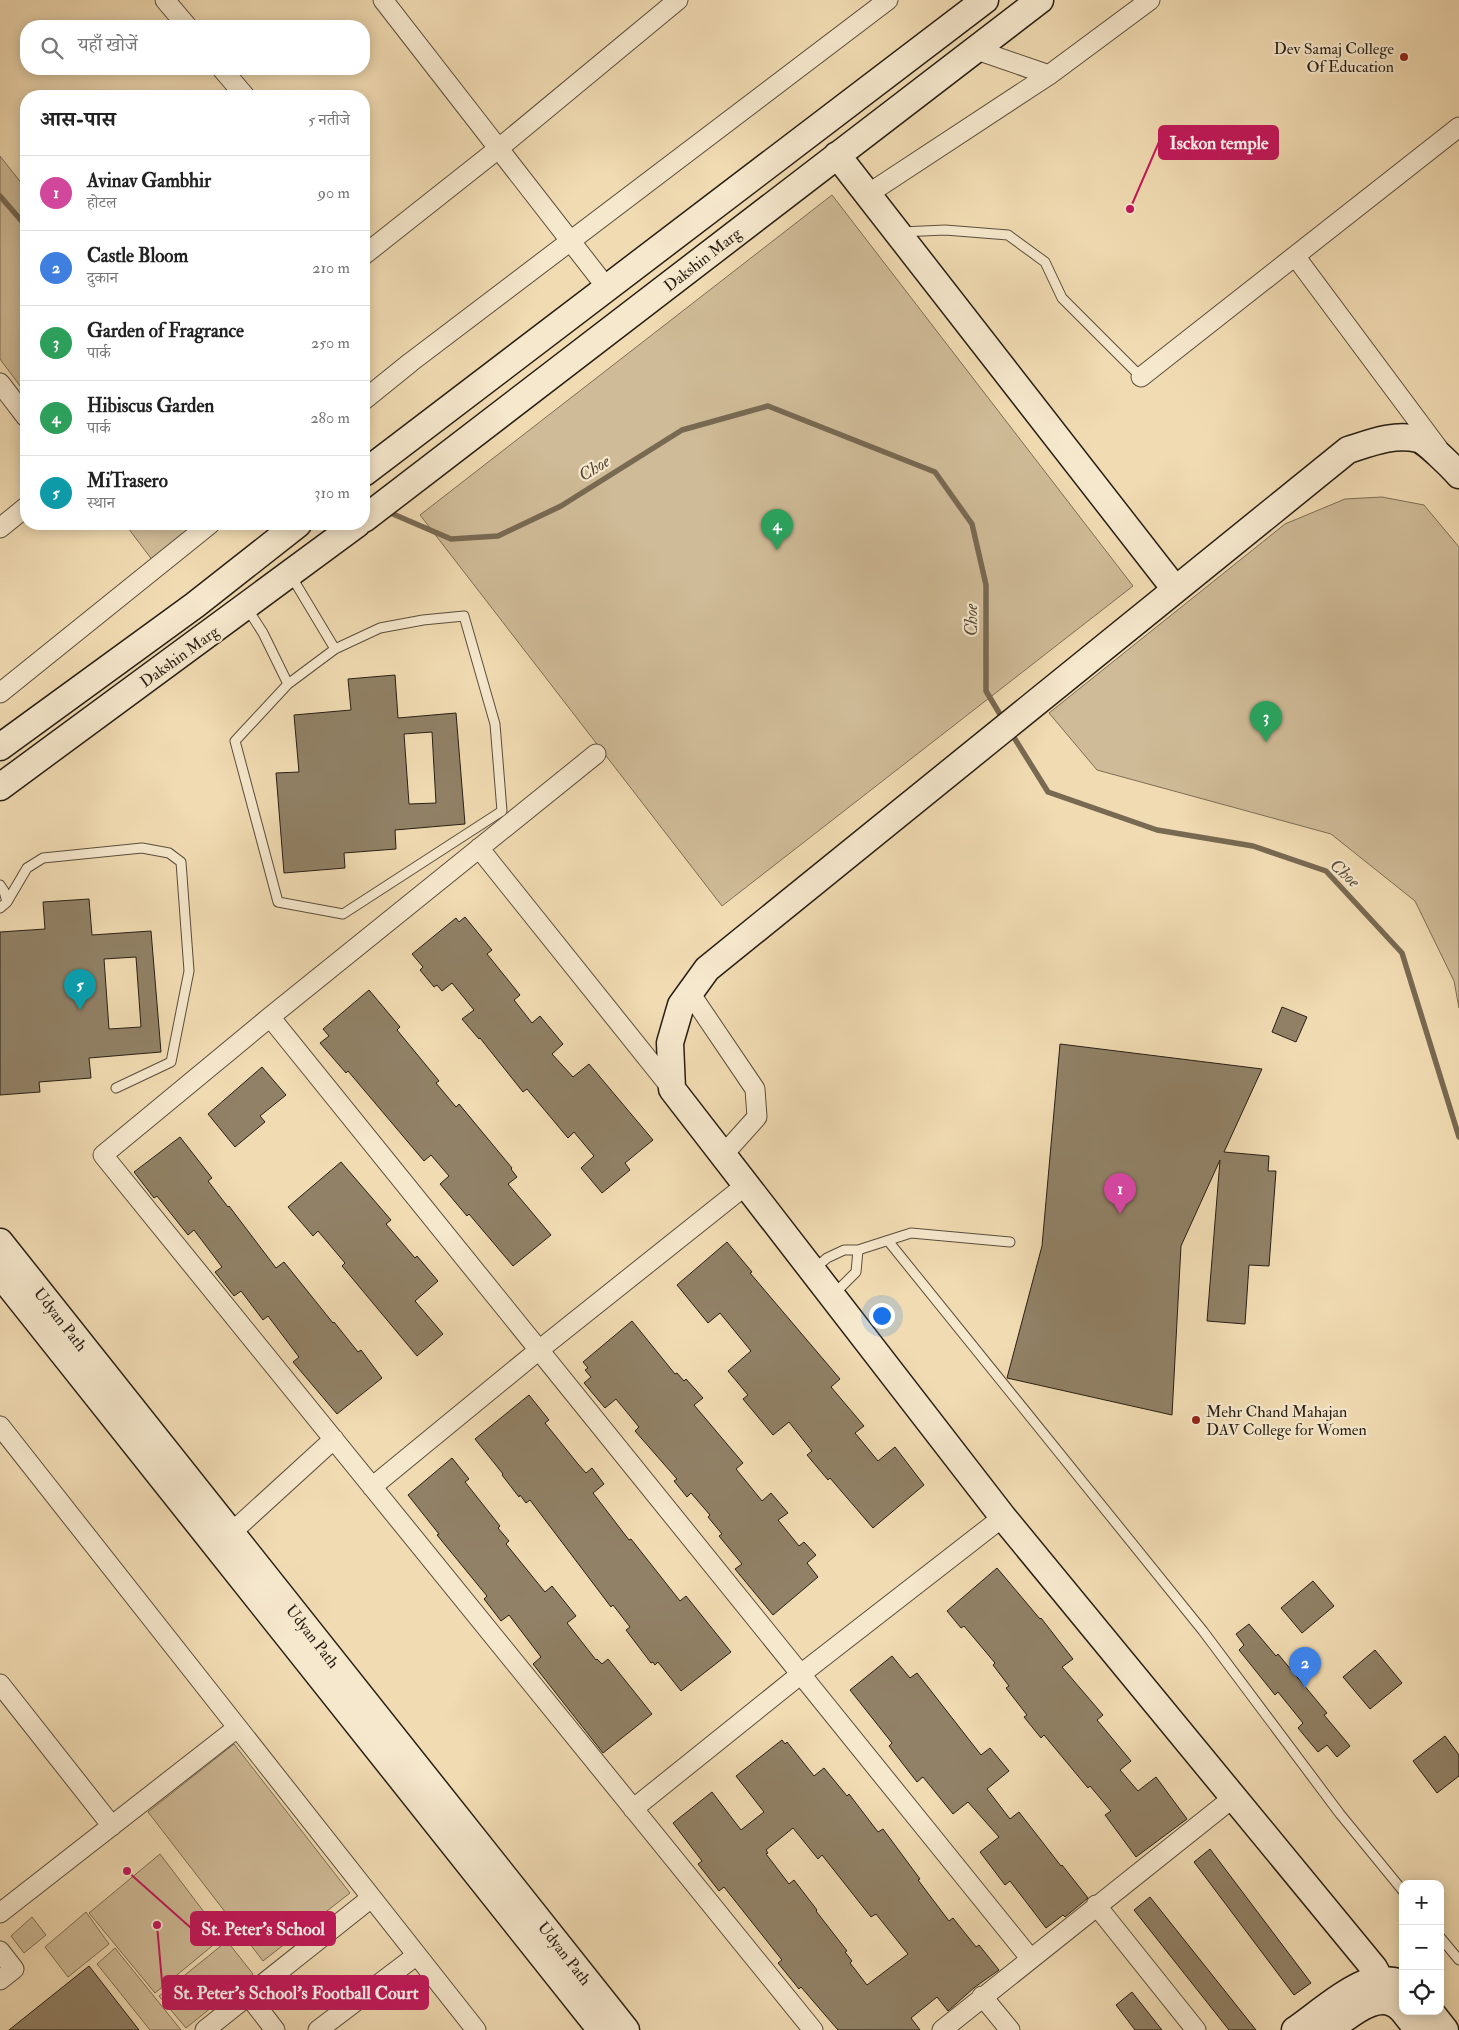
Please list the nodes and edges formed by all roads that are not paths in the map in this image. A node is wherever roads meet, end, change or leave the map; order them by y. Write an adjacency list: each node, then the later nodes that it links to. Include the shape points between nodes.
1 (165, 0): 8 (street)
2 (382, 0): 14 (street)
3 (678, 0): 14 (street)
4 (888, 0): 18 (street)
5 (985, 0): 21 (main road, Dakshin Marg)
6 (1040, 0): 9 (main road, Dakshin Marg)
7 (1150, 0): 11 (street)
8 (182, 20)
9 (974, 49): 11 (street); 15 (main road, Dakshin Marg)
10 (227, 75): 12 (street)
11 (1049, 75): 16 (street)
12 (240, 90)
13 (1459, 127): 20 (street)
14 (498, 149): 18 (street); 19 (street)
15 (837, 155): 16 (main road); 29 (main road, Dakshin Marg)
16 (868, 194): 17 (main road)
17 (897, 232): 22 (lane, via 945,230 1008,235 1045,262 1062,298); 35 (main road)
18 (570, 241): 21 (street); 24 (street)
19 (370, 245)
20 (1295, 256): 22 (street); 27 (street)
21 (607, 288): 26 (main road, Dakshin Marg)
22 (1141, 377)
23 (0, 382): 25 (street)
24 (370, 395)
25 (20, 409)
26 (370, 468)
27 (1456, 471): 35 (main road, via 1419,439 1387,438 1348,450)
28 (20, 512): 30 (street)
29 (370, 514)
30 (0, 528)
31 (203, 530): 39 (street)
32 (290, 530): 40 (main road, Dakshin Marg, via 195,606)
33 (349, 530): 34 (main road, Dakshin Marg)
34 (290, 574): 36 (main road, Dakshin Marg); 37 (lane)
35 (1175, 589): 46 (main road, via 707,969)
36 (246, 606): 38 (lane); 42 (main road, Dakshin Marg)
37 (335, 649): 38 (lane); 38 (lane, via 380,628 464,616 495,724 502,810 343,914 278,902 235,741)
38 (288, 684)
39 (0, 693)
40 (0, 747)
41 (596, 754): 43 (street)
42 (0, 787)
43 (479, 848): 47 (street); 49 (street)
44 (0, 885): 45 (lane, via 4,891)
45 (4, 905): 48 (lane, via 27,868 44,858 142,848 169,853 182,862 189,971 170,1062)
46 (690, 993): 49 (main road, via 681,1005 670,1044); 50 (street, via 755,1089 757,1117)
47 (270, 1017): 59 (street); 61 (street, via 103,1155)
48 (116, 1088)
49 (672, 1089): 50 (main road)
50 (723, 1155): 51 (main road)
51 (746, 1185): 56 (main road); 59 (street)
52 (0, 1242): 64 (main road, Udyan Path)
53 (889, 1242): 54 (lane, via 912,1233); 55 (lane); 71 (lane, via 1203,1631 1340,1814)
54 (1010, 1242)
55 (858, 1250): 56 (lane, via 844,1250 827,1258); 58 (lane, via 856,1272)
56 (812, 1271): 58 (main road)
57 (0, 1274): 89 (main road, Udyan Path)
58 (831, 1296): 63 (main road)
59 (539, 1350): 62 (street); 65 (street)
60 (0, 1426): 67 (street)
61 (334, 1440): 62 (street); 64 (street)
62 (372, 1487): 69 (street)
63 (1003, 1517): 65 (street); 68 (main road)
64 (231, 1533): 90 (main road, Udyan Path)
65 (801, 1674): 69 (street); 78 (street)
66 (2, 1691): 70 (street)
67 (237, 1728): 70 (street); 72 (street)
68 (1234, 1797): 73 (street); 83 (main road)
69 (633, 1809): 91 (street)
70 (112, 1826): 74 (street)
71 (1399, 1886)
72 (371, 1898): 77 (street); 81 (street)
73 (1096, 1905): 78 (street); 94 (street)
74 (0, 1913)
75 (1444, 1942): 79 (lane)
76 (0, 1951): 80 (street, via 14,1969)
77 (416, 1955): 87 (street); 88 (street)
78 (1030, 1958): 82 (street)
79 (1459, 1960)
80 (0, 1980)
81 (248, 1995): 85 (street); 86 (street)
82 (982, 1996): 92 (street); 93 (street)
83 (1395, 1998): 95 (main road, via 1373,1981 1359,1985); 96 (main road, via 1358,2008); 97 (main road)
84 (1433, 2015): 98 (main road)
85 (205, 2030)
86 (275, 2030)
87 (318, 2030)
88 (476, 2030)
89 (601, 2030)
90 (626, 2030)
91 (812, 2030)
92 (942, 2030)
93 (1010, 2030)
94 (1196, 2030)
95 (1294, 2030)
96 (1329, 2030)
97 (1418, 2030)
98 (1445, 2030)

